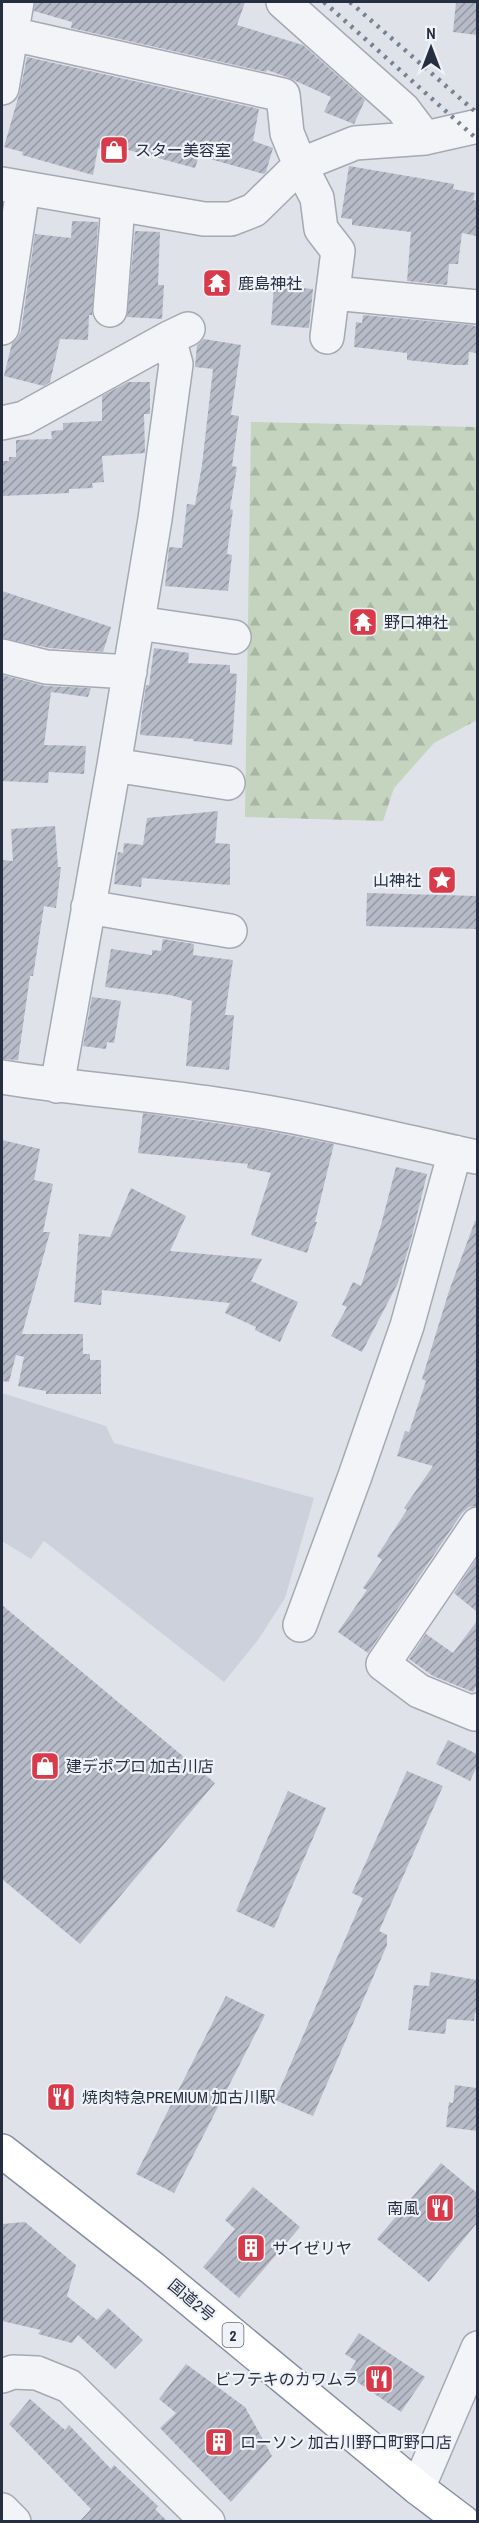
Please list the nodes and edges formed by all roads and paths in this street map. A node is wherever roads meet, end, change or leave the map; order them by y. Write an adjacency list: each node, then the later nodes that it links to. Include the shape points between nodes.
1 (17, 2): 3 (street)
2 (283, 2): 6 (street, via 403,109)
3 (12, 34): 4 (street); 7 (street, via 283,95 287,133)
4 (2, 88)
5 (477, 126): 6 (street)
6 (424, 138): 7 (street, via 355,143)
7 (300, 165): 9 (street, via 254,210 231,219 204,219); 10 (street, via 317,198 321,230 338,251)
8 (12, 187): 9 (street); 13 (street)
9 (118, 205): 12 (street)
10 (334, 293): 11 (street); 14 (street)
11 (477, 307)
12 (110, 310)
13 (2, 328)
14 (327, 338)
15 (2, 423): 16 (street, via 24,418 178,333)
16 (138, 623): 17 (street); 19 (street)
17 (234, 637)
18 (2, 656): 19 (street, via 46,667)
19 (130, 672): 20 (street)
20 (114, 765): 21 (street); 22 (street)
21 (228, 783)
22 (88, 907): 23 (street); 25 (street)
23 (230, 931)
24 (2, 1077): 25 (street)
25 (57, 1086): 26 (street, via 229,1106)
26 (466, 1155): 28 (street)
27 (477, 1524): 29 (street, via 383,1664 419,1691 475,1714)
28 (300, 1625)
29 (477, 1710)
30 (2, 2151): 33 (highway, 国道2号 / 2, via 152,2268)
31 (477, 2348): 33 (street)
32 (2, 2376): 36 (street, via 13,2372 37,2373 69,2386)
33 (418, 2488): 37 (highway, 国道2号 / 2)
34 (2, 2510): 35 (street)
35 (14, 2522)
36 (208, 2522)
37 (463, 2522)

